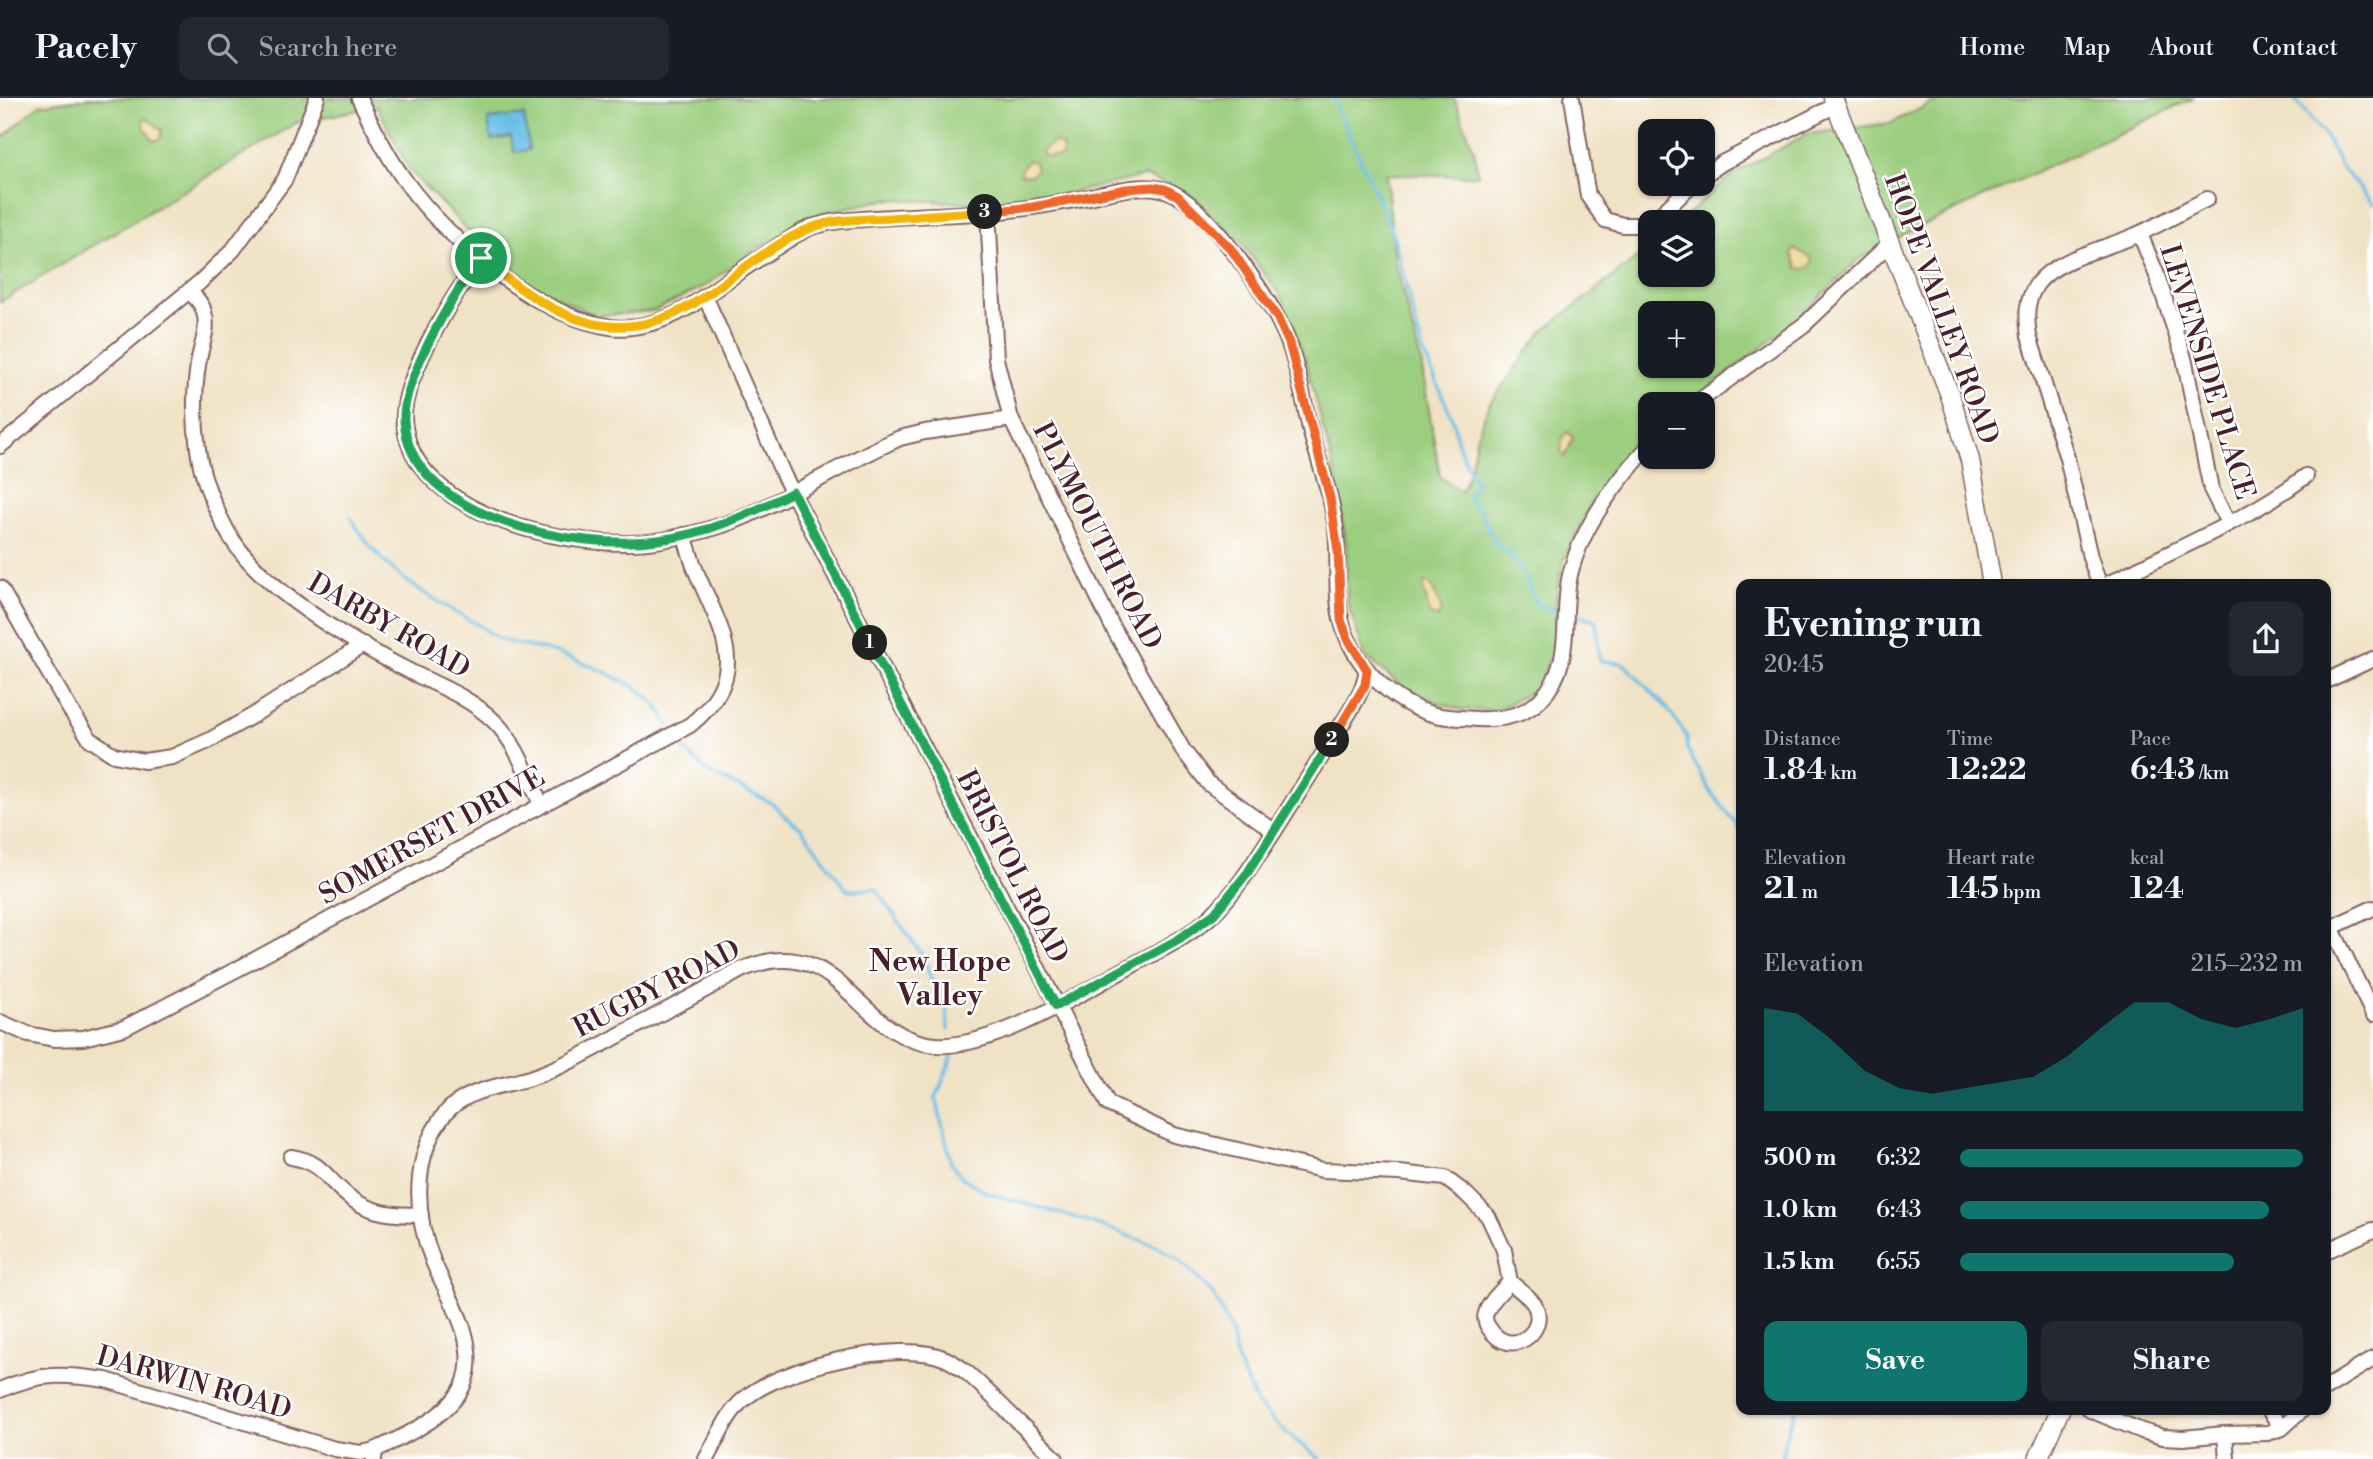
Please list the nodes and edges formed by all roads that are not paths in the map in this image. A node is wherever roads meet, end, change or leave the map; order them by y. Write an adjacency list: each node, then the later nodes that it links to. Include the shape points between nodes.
1 (317, 98): 12 (street, via 275,194 233,250)
2 (359, 98): 11 (street, via 407,184)
3 (1572, 98): 6 (street, via 1588,196 1605,220 1641,225)
4 (1834, 102): 5 (street); 10 (main road, HOPE VALLEY ROAD)
5 (1715, 168)
6 (1680, 196)
7 (2207, 199): 9 (street)
8 (988, 212): 13 (street, via 847,220 811,228); 15 (street, PLYMOUTH ROAD, via 996,359); 28 (street, via 1152,187 1178,196 1231,249 1289,343 1330,498 1341,620)
9 (2140, 234): 20 (street, LEVENSIDE PLACE, via 2184,358 2211,489); 23 (street, via 2053,270 2039,282 2026,316)
10 (1890, 243): 14 (street, via 1805,324); 22 (main road, HOPE VALLEY ROAD, via 1964,438)
11 (481, 258): 13 (street, via 532,298 608,327 662,320); 21 (street, via 452,301 410,381 404,419 410,449 421,468 469,505 534,531 611,542)
12 (189, 291): 16 (street); 26 (street, DARBY ROAD, via 200,303 206,323 197,383 198,448 204,478 227,532 278,588)
13 (705, 296): 19 (street, BRISTOL ROAD)
14 (1712, 392)
15 (1011, 419): 19 (street, via 900,438); 31 (street, PLYMOUTH ROAD, via 1112,626 1183,750 1209,784)
16 (0, 446)
17 (1638, 460): 28 (street, via 1598,512 1573,563 1567,589 1567,640 1554,679 1539,701 1503,719 1436,715 1405,702)
18 (2306, 476): 20 (street)
19 (793, 492): 21 (street, via 742,517); 35 (street, BRISTOL ROAD)
20 (2228, 523): 24 (street)
21 (684, 535): 30 (street, SOMERSET DRIVE, via 725,638 727,659 719,693 707,710 680,731)
22 (1991, 579)
23 (2097, 579)
24 (2118, 579)
25 (0, 588): 26 (street, via 90,739 114,755 144,761 172,757 208,741)
26 (363, 645): 30 (street, DARBY ROAD, via 462,696 493,720)
27 (2373, 659): 29 (street)
28 (1367, 670): 31 (street, RUGBY ROAD, via 1365,685)
29 (2331, 679)
30 (541, 804): 37 (street, SOMERSET DRIVE, via 124,1028 83,1038 54,1039)
31 (1274, 831): 35 (street, RUGBY ROAD, via 1248,872 1200,926)
32 (2373, 908): 33 (street)
33 (2331, 928)
34 (2331, 935): 36 (street)
35 (1056, 1006): 39 (street, RUGBY ROAD, via 969,1042 924,1044 887,1025 818,968 796,960 759,962 566,1064 491,1088 453,1106 425,1149 418,1197); 42 (street, BRISTOL ROAD, via 1108,1104 1174,1135 1322,1170 1445,1178 1488,1216 1504,1250)
36 (2373, 1014)
37 (0, 1022)
38 (291, 1157): 39 (street, via 319,1166 354,1201 375,1211)
39 (421, 1215): 52 (street, RUGBY ROAD, via 432,1259 467,1341 467,1373 460,1391 434,1418)
40 (2373, 1230): 41 (street)
41 (2331, 1249)
42 (1510, 1282)
43 (2373, 1359): 44 (street)
44 (2331, 1385)
45 (0, 1390): 52 (street, DARWIN ROAD, via 73,1374 335,1449)
46 (2058, 1415): 55 (main road)
47 (2104, 1415): 51 (street, via 2163,1437)
48 (2273, 1415): 50 (street)
49 (2296, 1415): 50 (street)
50 (2282, 1428): 51 (street)
51 (2225, 1434): 56 (street)
52 (374, 1455)
53 (706, 1459): 54 (street, via 734,1410 761,1387 879,1352 942,1357 966,1373)
54 (1056, 1459)
55 (2038, 1459)
56 (2227, 1459)

